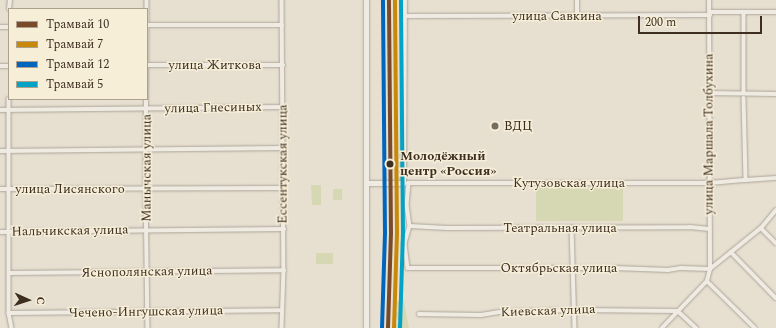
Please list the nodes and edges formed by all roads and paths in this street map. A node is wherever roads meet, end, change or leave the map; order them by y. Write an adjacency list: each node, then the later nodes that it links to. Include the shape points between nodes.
1 (282, 0): 12 (street, Ессентукская улица)
2 (366, 0): 31 (main road)
3 (404, 0): 9 (main road)
4 (577, 0): 10 (street)
5 (710, 0): 8 (street, улица Маршала Толбухина)
6 (744, 12): 7 (street, улица Савкина); 8 (street, улица Савкина); 15 (street)
7 (776, 12)
8 (710, 14): 10 (street, улица Савкина); 16 (street, улица Маршала Толбухина)
9 (404, 16): 10 (street, улица Савкина); 32 (main road)
10 (577, 16)
11 (148, 25): 12 (street)
12 (282, 25): 14 (street, Ессентукская улица)
13 (148, 65): 14 (street, улица Житкова)
14 (283, 65): 21 (street, Ессентукская улица)
15 (744, 92): 16 (street); 17 (street)
16 (709, 93): 34 (street, улица Маршала Толбухина)
17 (776, 94)
18 (744, 98): 30 (street)
19 (9, 100): 24 (street)
20 (147, 100): 22 (street, Манычская улица)
21 (283, 107): 22 (street, улица Гнесиных); 25 (street, Ессентукская улица)
22 (147, 108): 24 (street, улица Гнесиных); 26 (street, Манычская улица)
23 (0, 110): 24 (street, улица Гнесиных)
24 (10, 110): 28 (street)
25 (283, 148): 26 (street); 35 (street, Ессентукская улица)
26 (147, 149): 28 (street); 38 (street, Манычская улица)
27 (0, 151): 28 (street)
28 (9, 151): 37 (street)
29 (776, 178): 30 (street, Кутузовская улица)
30 (746, 180): 34 (street, Кутузовская улица)
31 (366, 183): 32 (main road); 66 (main road)
32 (403, 183): 33 (street, Кутузовская улица)
33 (409, 183): 34 (street, Кутузовская улица); 40 (street, via 407,206)
34 (710, 183): 44 (street, улица Маршала Толбухина)
35 (284, 188): 38 (street, улица Лисянского); 43 (street, Ессентукская улица)
36 (0, 189): 37 (street, улица Лисянского)
37 (10, 189): 38 (street, улица Лисянского); 47 (street)
38 (146, 189): 45 (street, Манычская улица)
39 (776, 210): 42 (street)
40 (410, 226): 41 (street, Театральная улица); 50 (street, Октябрьская улица, via 405,244 408,268)
41 (572, 228): 44 (street, Театральная улица); 50 (street)
42 (761, 228): 48 (street); 49 (street)
43 (284, 229): 45 (street, Нальчикская улица); 52 (street, Ессентукская улица)
44 (709, 229): 51 (street, улица Маршала Толбухина)
45 (147, 230): 47 (street, Нальчикская улица); 53 (street, Манычская улица)
46 (0, 232): 47 (street, Нальчикская улица)
47 (10, 232): 54 (street)
48 (776, 243)
49 (731, 252): 51 (street); 56 (street)
50 (574, 268): 51 (street, Октябрьская улица); 58 (street)
51 (710, 269): 55 (street, улица Маршала Толбухина)
52 (284, 270): 53 (street, Яснополянская улица); 57 (street, Ессентукская улица)
53 (147, 272): 54 (street, Яснополянская улица); 60 (street, Манычская улица)
54 (10, 273): 61 (street)
55 (707, 281): 59 (street); 70 (street)
56 (776, 298)
57 (282, 310): 60 (street, Чечено-Ингушская улица); 65 (street, Ессентукская улица)
58 (574, 311): 59 (street, Киевская улица); 62 (street, Киевская улица, via 501,312 481,315); 67 (street)
59 (678, 311): 68 (street); 69 (street)
60 (148, 312): 61 (street, Чечено-Ингушская улица); 64 (street, Манычская улица)
61 (9, 313): 63 (street)
62 (419, 314)
63 (12, 328)
64 (148, 328)
65 (282, 328)
66 (366, 328)
67 (575, 328)
68 (662, 328)
69 (696, 328)
70 (755, 328)

